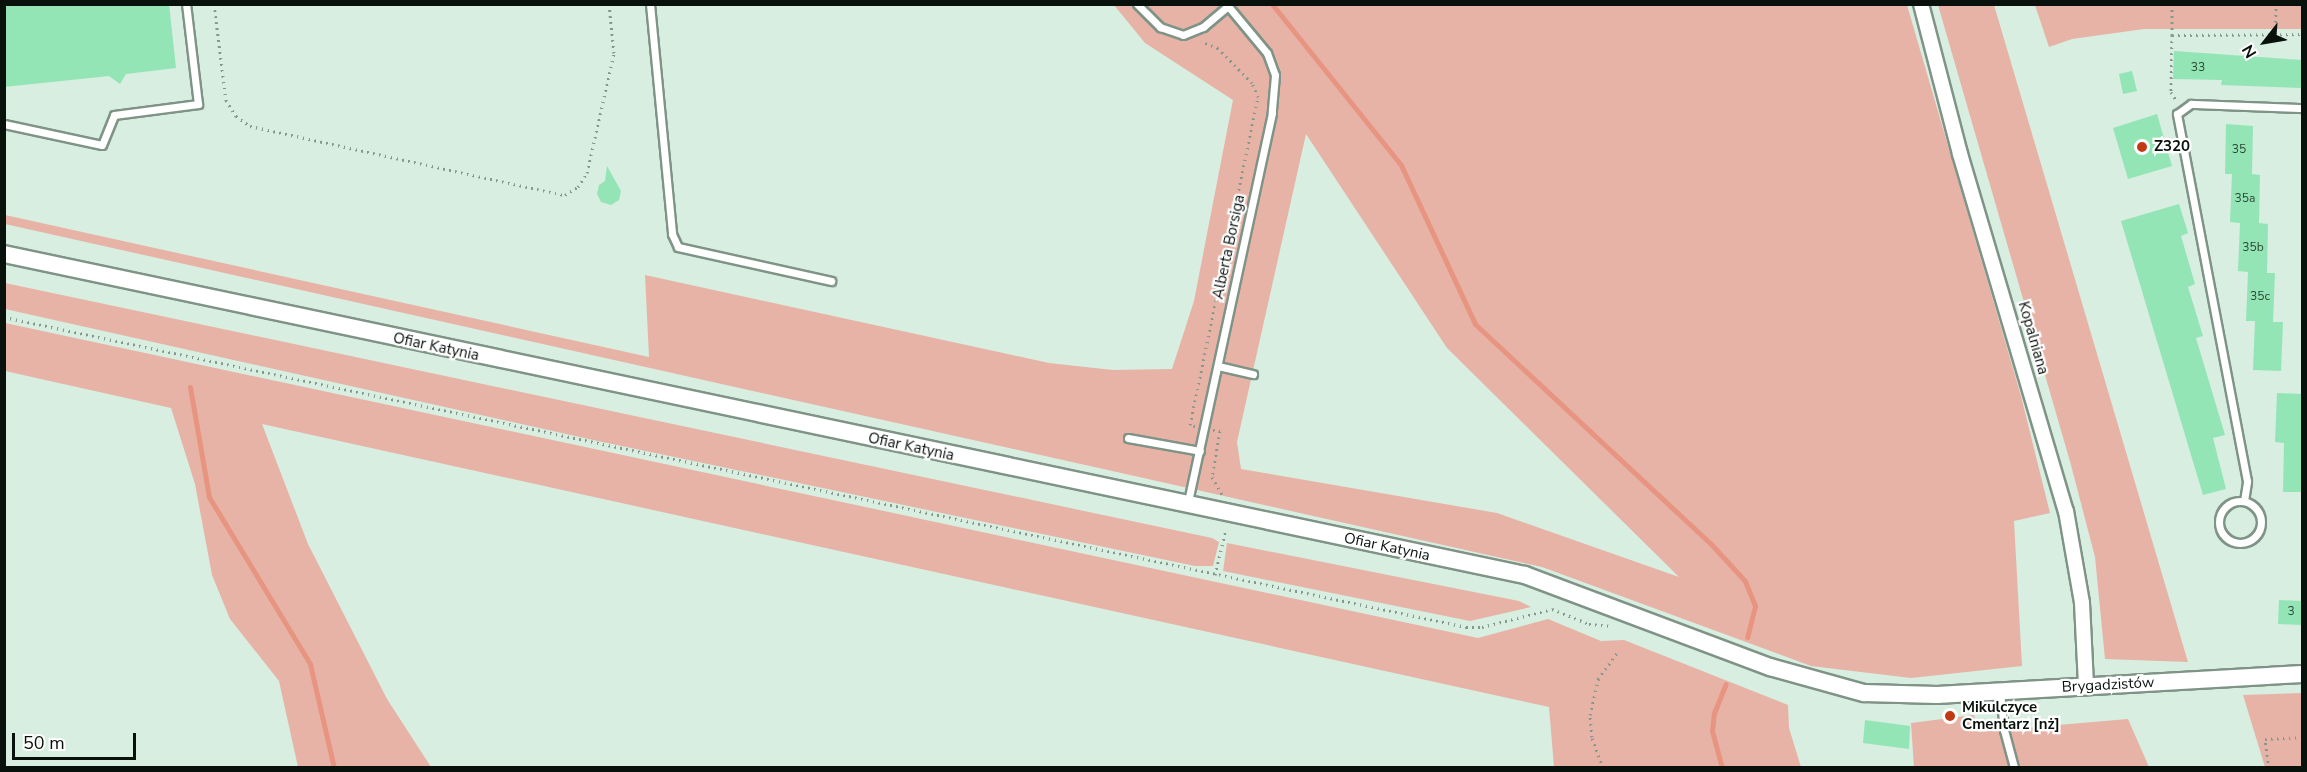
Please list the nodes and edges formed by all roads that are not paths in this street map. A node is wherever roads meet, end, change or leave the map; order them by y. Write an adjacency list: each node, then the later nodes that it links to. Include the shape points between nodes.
1 (186, 4): 6 (lane, via 198,104 114,116 102,146)
2 (650, 4): 8 (lane, via 672,234 678,247)
3 (1137, 4): 9 (lane, Alberta Borsiga, via 1160,27 1184,35 1203,27 1228,6 1267,53 1275,89)
4 (1921, 4): 17 (street, Kopalniana, via 1960,154 2066,511 2082,603)
5 (2302, 108): 13 (lane, via 2191,104 2177,114 2247,481)
6 (4, 124)
7 (4, 254): 14 (street, Ofiar Katynia)
8 (831, 281)
9 (1218, 366): 10 (lane); 12 (lane, Alberta Borsiga)
10 (1253, 374)
11 (1128, 438): 12 (lane)
12 (1200, 451): 14 (lane, Alberta Borsiga)
13 (2244, 501): 13 (lane, via 2256,507 2261,520 2259,533 2248,542 2235,544 2223,537 2218,524 2221,511 2230,502)
14 (1187, 506): 16 (street, Ofiar Katynia, via 1525,575)
15 (2302, 674): 17 (street, Brygadzistów)
16 (1807, 680): 18 (street, Brygadzistów, via 1891,695)
17 (2086, 686): 18 (street, Brygadzistów)
18 (2000, 692): 19 (lane)
19 (2013, 768)

